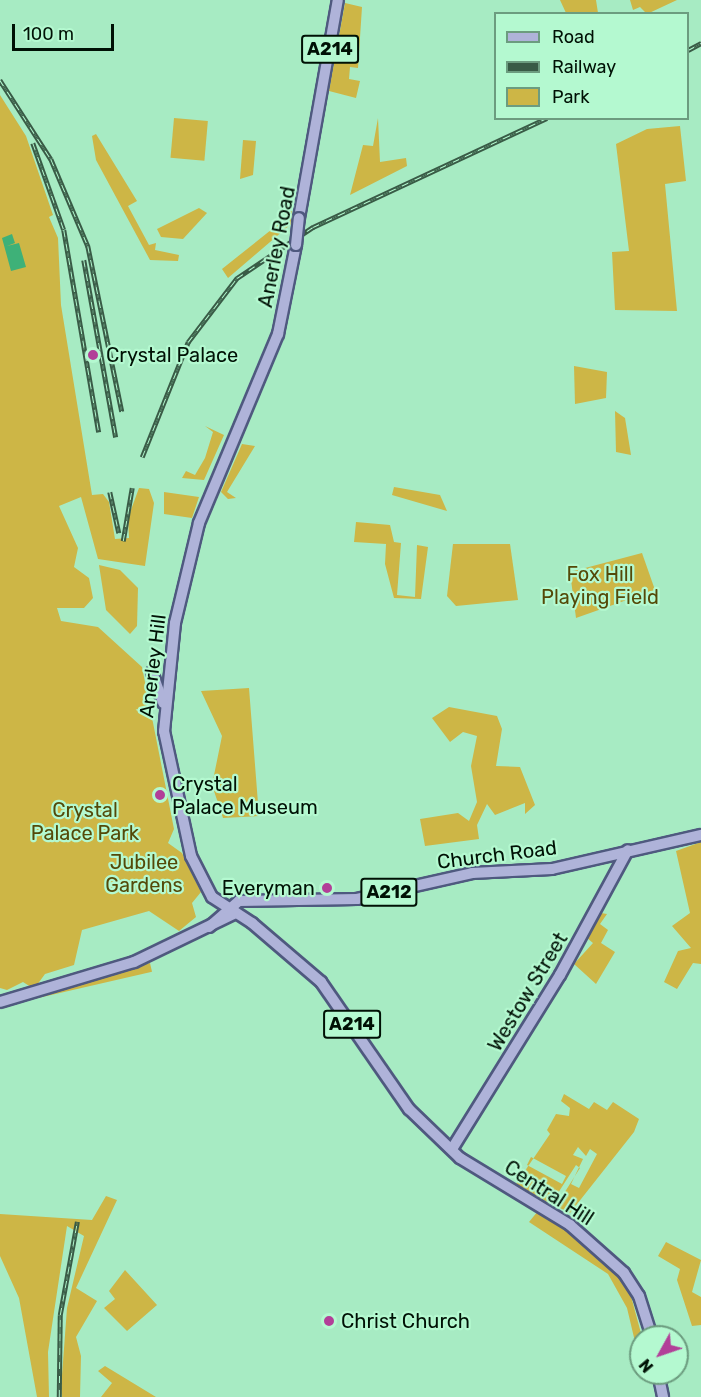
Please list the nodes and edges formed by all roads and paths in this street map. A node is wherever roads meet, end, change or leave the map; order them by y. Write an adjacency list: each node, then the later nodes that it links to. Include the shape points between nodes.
1 (338, 0): 2 (main road, Anerley Road / A214, bridge, via 278,334)
2 (213, 489): 4 (main road, Anerley Hill / A214, via 184,578)
3 (152, 672): 4 (main road)
4 (163, 703): 9 (main road, Anerley Hill / A214, via 179,814 193,861)
5 (701, 835): 6 (main road, Church Road / A212)
6 (628, 850): 7 (main road, Church Road / A212); 8 (main road, Westow Street)
7 (602, 856): 8 (main road); 10 (main road, Church Road / A212, via 552,869 472,873 357,899 245,900)
8 (616, 866): 13 (main road, Westow Street, via 600,900)
9 (211, 895): 10 (main road, Anerley Hill / A214); 11 (main road)
10 (232, 911): 11 (main road, A212); 13 (main road, A214, via 321,982 409,1109)
11 (208, 927): 12 (main road, A212, via 134,962)
12 (0, 1002)
13 (452, 1149): 14 (main road, Central Hill / A214, via 570,1225 611,1260 635,1288)
14 (648, 1325)

